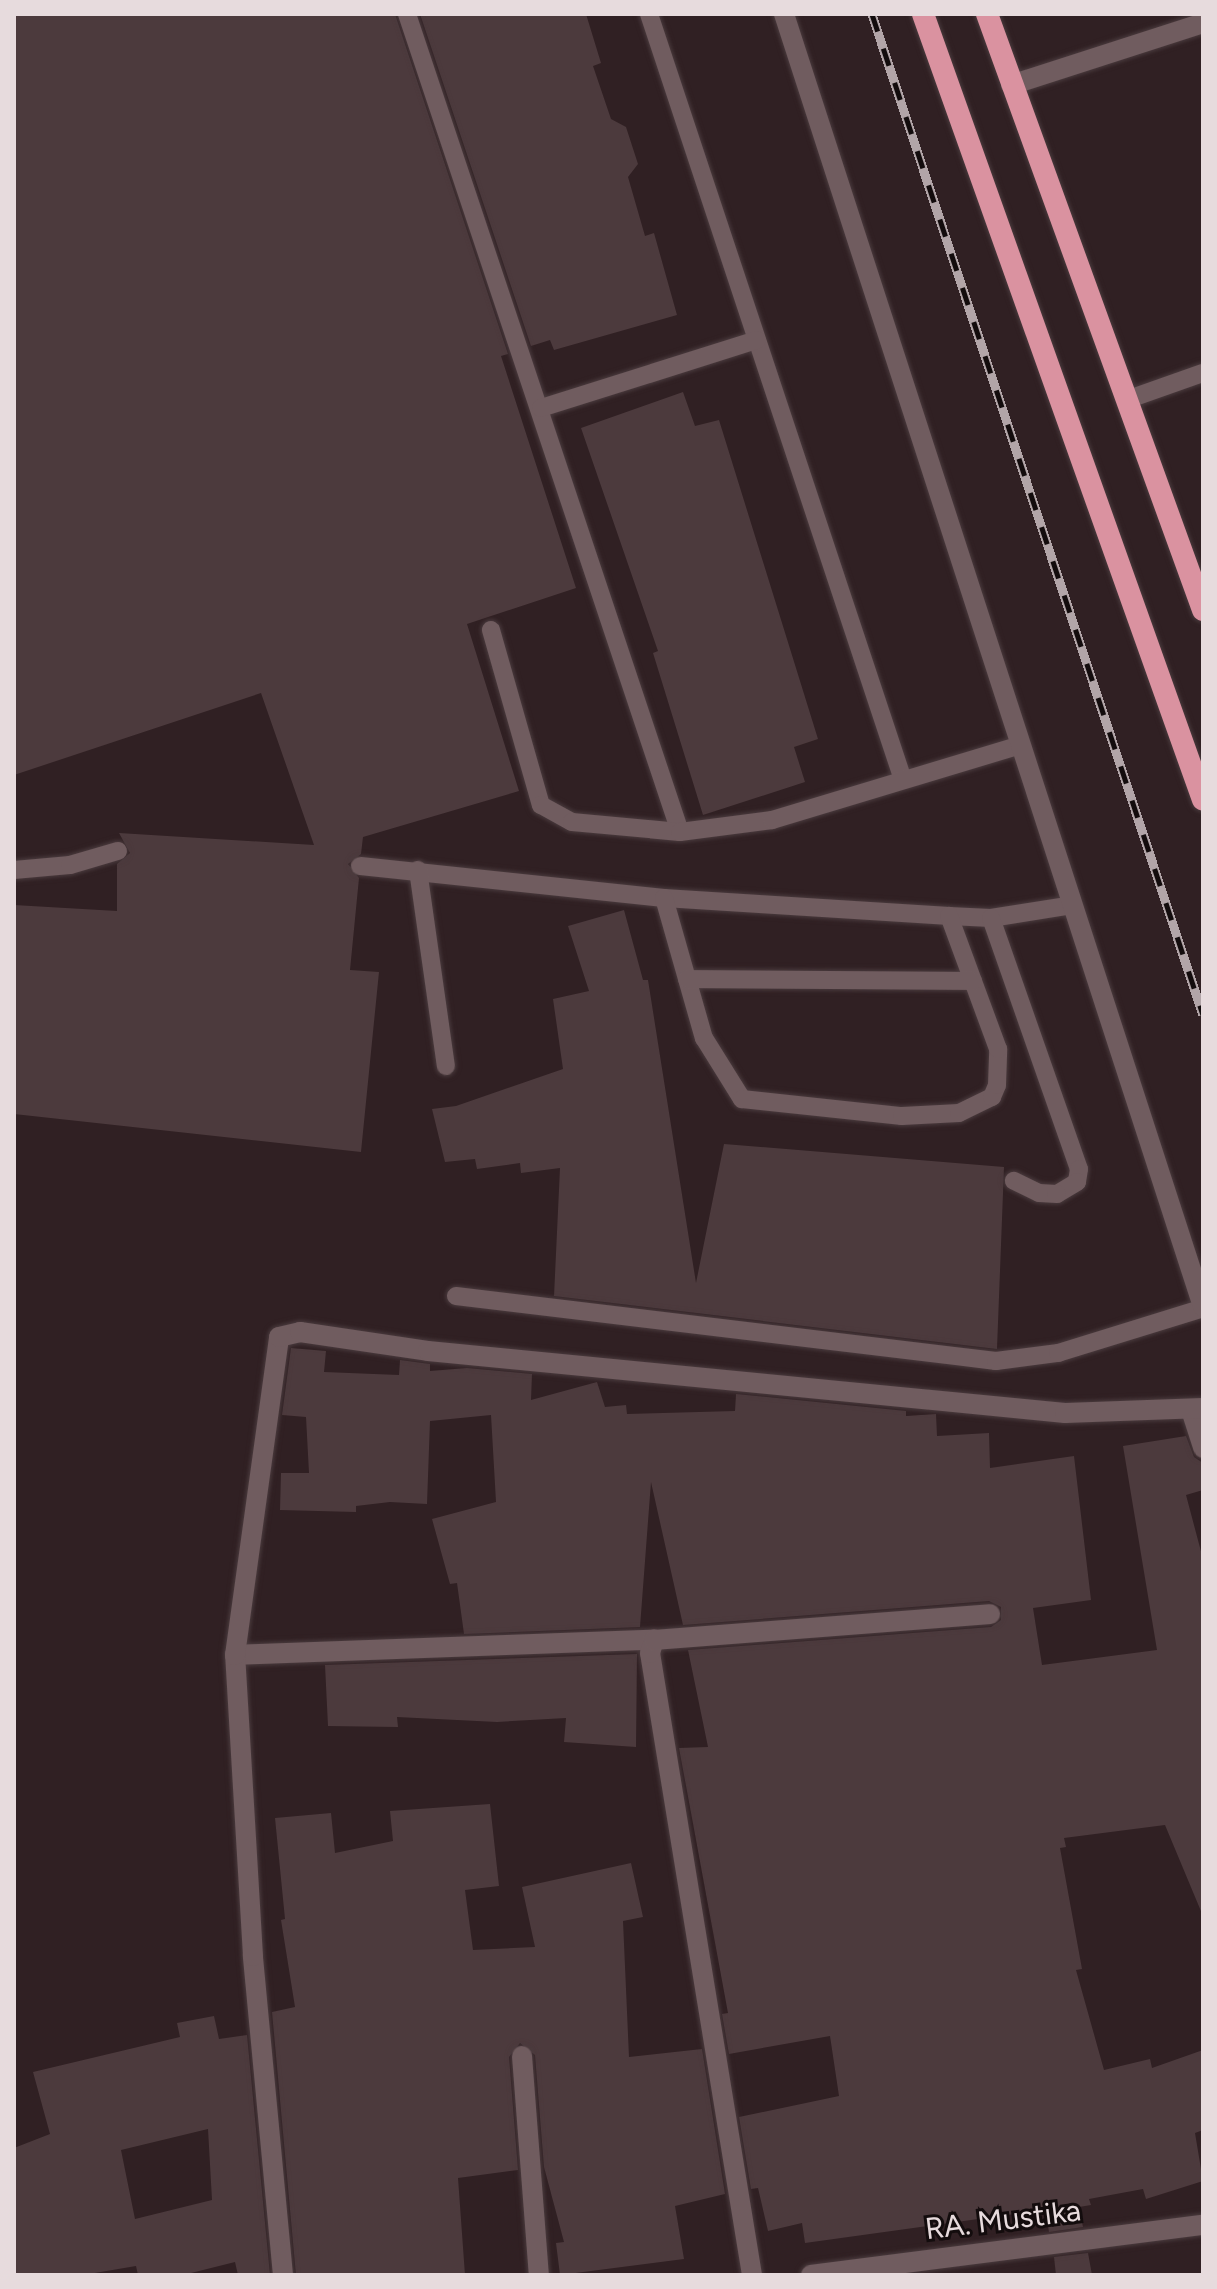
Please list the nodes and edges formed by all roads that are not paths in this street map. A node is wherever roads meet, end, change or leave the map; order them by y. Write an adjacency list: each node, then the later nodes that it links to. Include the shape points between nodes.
1 (407, 14): 11 (lane)
2 (649, 14): 8 (lane)
3 (784, 14): 14 (street)
4 (923, 14): 16 (highway)
5 (987, 14): 7 (highway)
6 (1203, 23): 7 (street)
7 (1011, 85): 10 (highway)
8 (757, 340): 11 (lane); 15 (lane)
9 (1203, 373): 10 (lane)
10 (1129, 399): 12 (highway)
11 (541, 408): 17 (lane)
12 (1203, 610)
13 (491, 630): 17 (lane, via 541,805 572,822)
14 (1020, 745): 15 (lane); 23 (street)
15 (903, 780): 17 (lane, via 772,820)
16 (1203, 800)
17 (680, 832)
18 (118, 851): 20 (lane, via 70,865)
19 (360, 866): 21 (lane)
20 (14, 870)
21 (418, 870): 22 (lane); 28 (lane)
22 (664, 898): 24 (lane); 26 (lane)
23 (1072, 905): 25 (lane); 31 (street)
24 (949, 916): 25 (lane); 27 (lane)
25 (991, 918): 29 (lane, via 1079,1169 1077,1182 1057,1194 1039,1193)
26 (687, 979): 27 (lane); 27 (lane, via 704,1038 742,1099 902,1116 959,1113 992,1097 998,1049)
27 (973, 981)
28 (446, 1066)
29 (1014, 1181)
30 (456, 1296): 31 (lane, via 996,1361 1058,1353)
31 (1203, 1308)
32 (1197, 1409): 33 (street); 36 (street, via 1065,1413 285,1334 274,1342)
33 (1203, 1448)
34 (990, 1614): 35 (street)
35 (654, 1640): 36 (street); 42 (street, via 650,1653)
36 (235, 1655): 40 (street, via 253,1956)
37 (522, 2056): 41 (street)
38 (1203, 2225): 39 (street, RA. Mustika)
39 (944, 2266): 43 (street, RA. Mustika)
40 (283, 2275)
41 (539, 2275)
42 (752, 2275)
43 (811, 2275)

